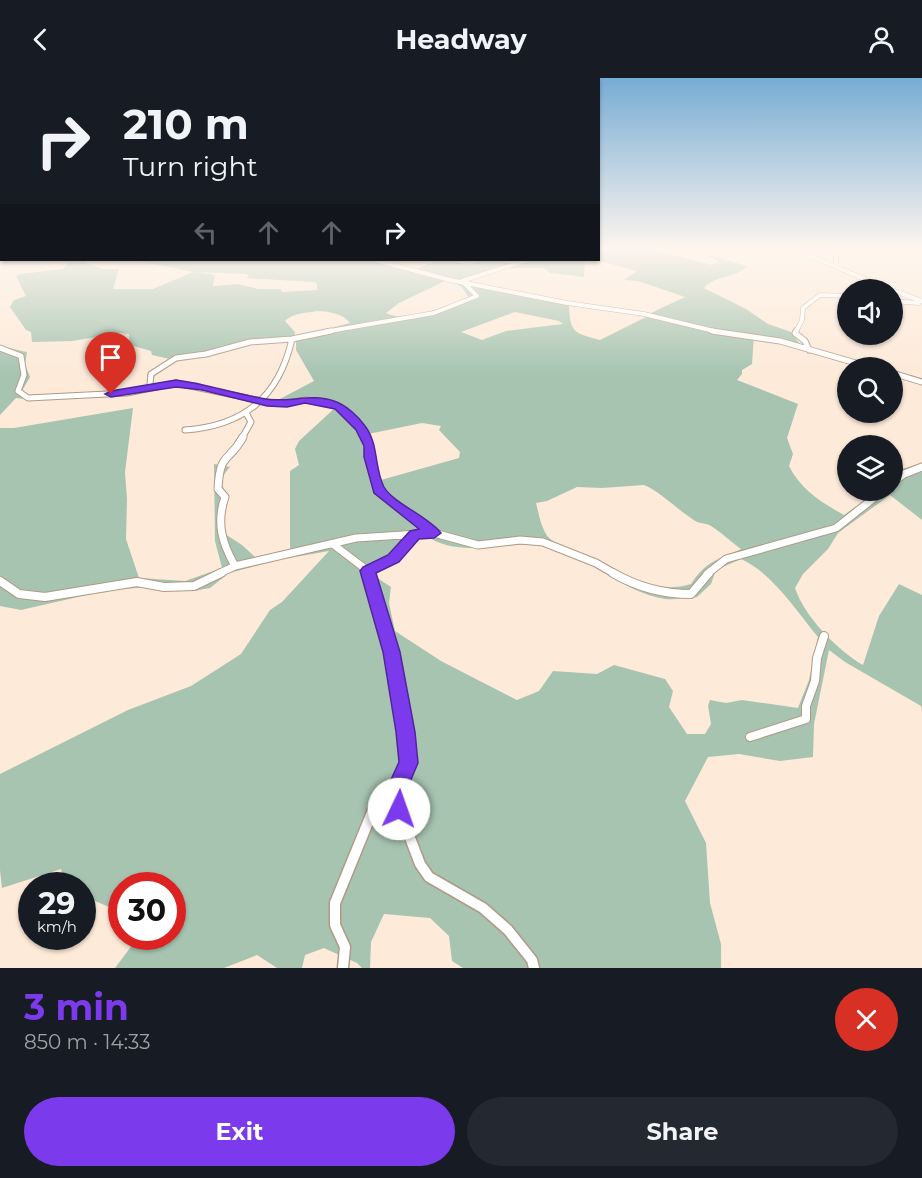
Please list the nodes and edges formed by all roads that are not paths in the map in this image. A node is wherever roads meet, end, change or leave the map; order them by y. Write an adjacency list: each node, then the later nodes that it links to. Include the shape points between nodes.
1 (471, 290): 7 (street, via 477,296 453,308)
2 (498, 290): 9 (street, via 644,314)
3 (903, 295): 6 (street)
4 (837, 296): 9 (street, via 820,295 803,308 795,333)
5 (903, 301): 6 (street)
6 (922, 302)
7 (292, 339): 13 (street, via 250,342 176,358 151,374); 14 (street, via 287,362)
8 (0, 348): 13 (street, via 21,356 24,375 18,391 28,398 127,393)
9 (809, 350): 10 (street)
10 (837, 358)
11 (903, 376): 12 (street)
12 (922, 382)
13 (153, 387): 14 (street, via 176,383)
14 (259, 399): 15 (street); 20 (street, via 328,402 339,406 361,428 370,446 379,490)
15 (246, 413): 16 (street, via 225,424); 23 (street, via 252,422 219,468 218,489 225,497 220,508 221,543)
16 (185, 430)
17 (922, 467): 18 (street)
18 (903, 475)
19 (870, 501): 20 (street, via 836,528 726,559 691,594 634,585 596,563 543,542 520,540 478,545)
20 (434, 533): 21 (street)
21 (415, 534): 22 (street, via 356,538); 24 (street, via 393,558)
22 (334, 544): 23 (street); 24 (street)
23 (234, 566): 25 (street, via 194,586 164,587 137,582 45,597 18,594)
24 (368, 571): 28 (street, via 392,652 405,732 408,763)
25 (0, 581)
26 (824, 636): 27 (street, via 806,719)
27 (750, 738)
28 (400, 782): 29 (street, via 374,810 335,903 335,925 345,947); 30 (street, via 399,809 429,877 492,915 532,960)
29 (342, 968)
30 (534, 968)

